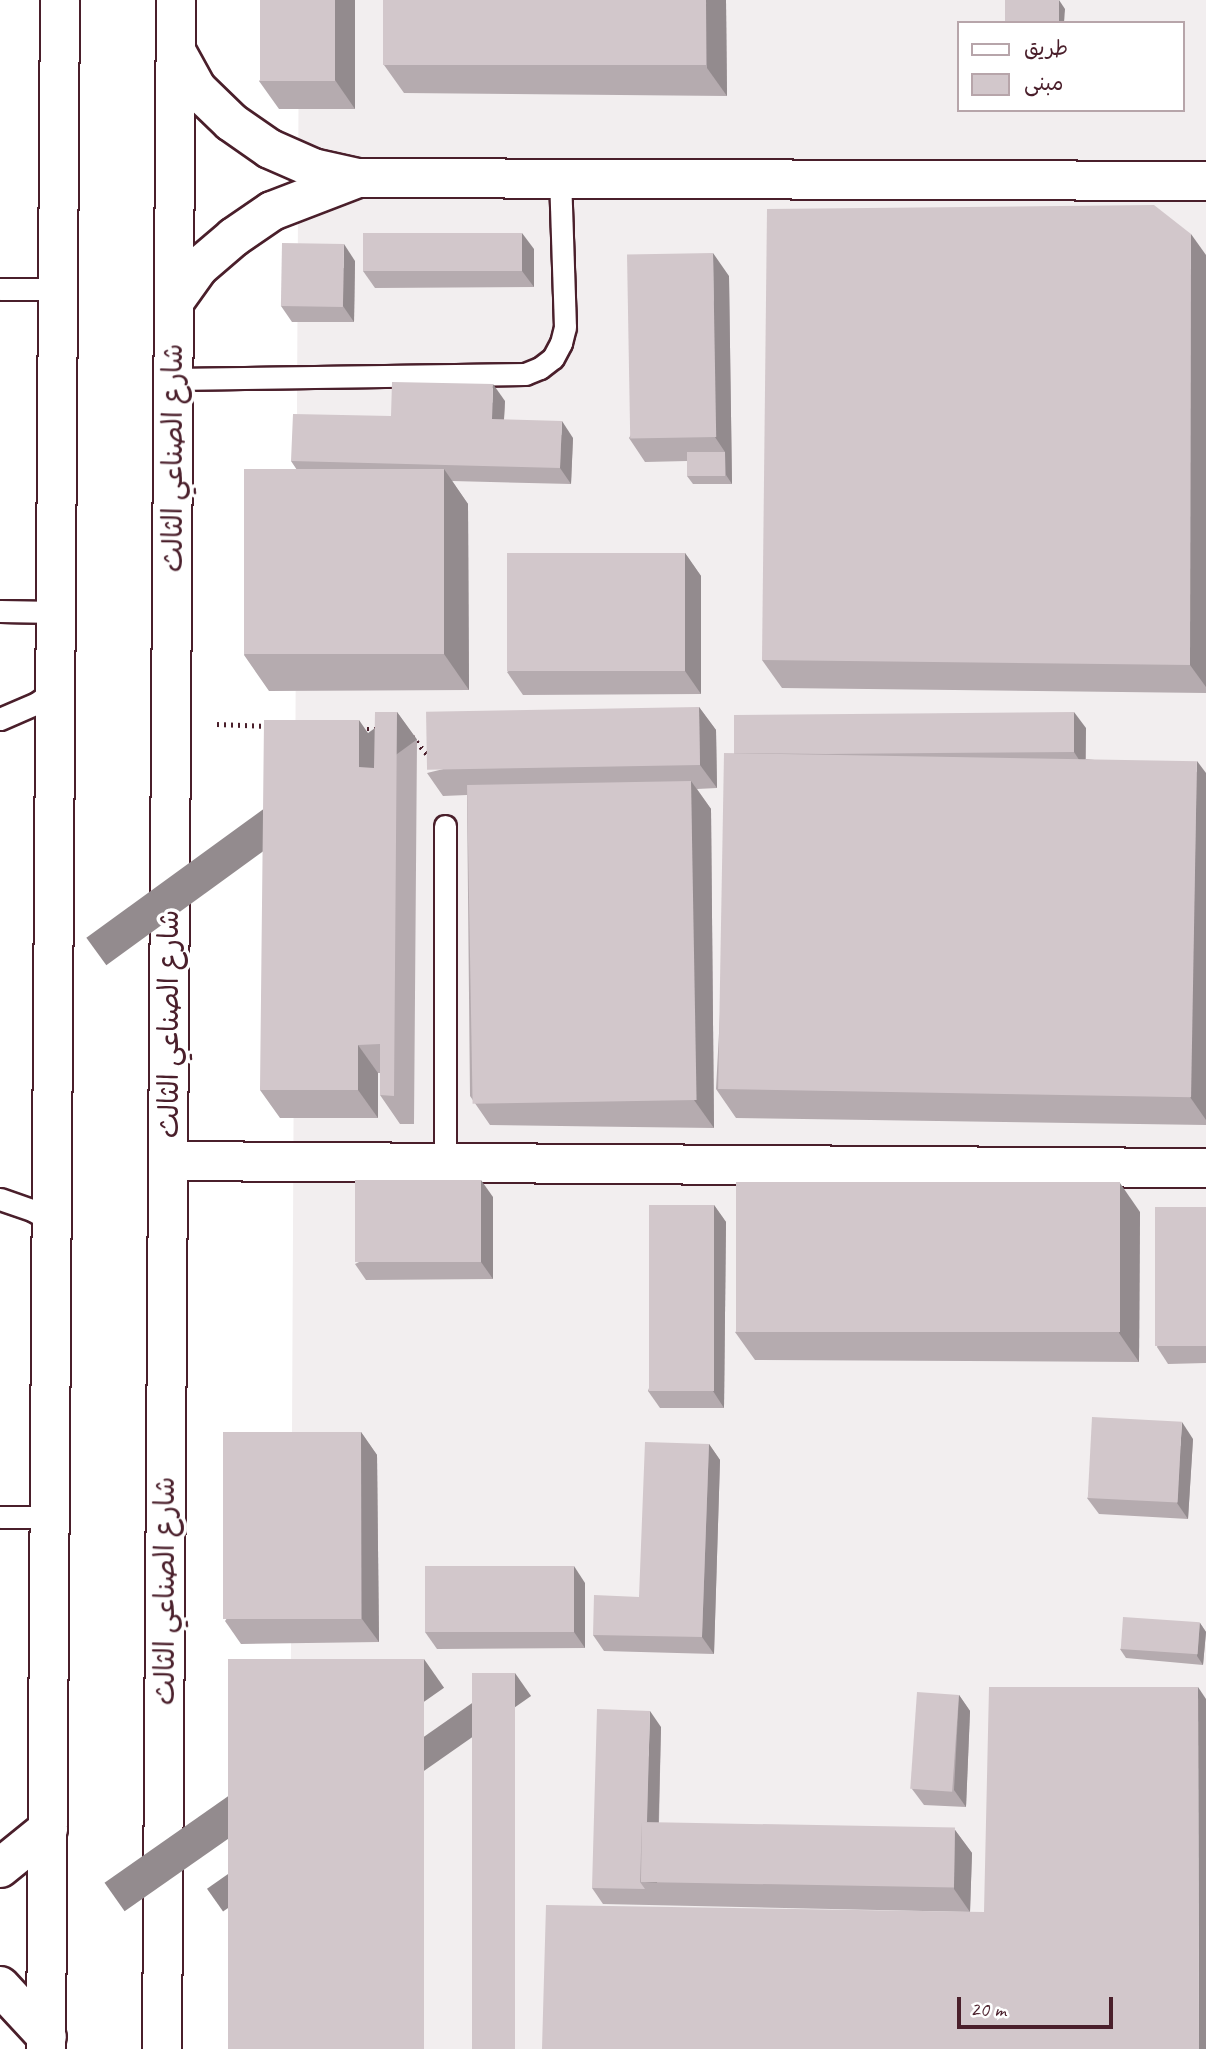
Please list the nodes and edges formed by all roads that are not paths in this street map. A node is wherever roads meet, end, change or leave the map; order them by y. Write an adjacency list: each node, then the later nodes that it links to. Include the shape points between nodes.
1 (60, 0): 8 (main road)
2 (176, 0): 3 (main road, شارع الصناعي الثالث)
3 (176, 51): 4 (main road, via 197,89 230,122 270,149 313,168); 9 (main road, شارع الصناعي الثالث)
4 (358, 178): 5 (main road); 9 (main road, via 272,211 199,267)
5 (560, 180): 6 (main road); 10 (lane, via 565,327 553,358 540,368 525,374)
6 (1206, 181)
7 (0, 289): 8 (lane)
8 (58, 289): 12 (main road)
9 (174, 302): 10 (main road, شارع الصناعي الثالث)
10 (174, 379): 16 (main road, شارع الصناعي الثالث)
11 (0, 611): 12 (lane)
12 (55, 612): 13 (main road)
13 (55, 690): 14 (lane); 20 (main road)
14 (0, 719)
15 (445, 826): 17 (lane)
16 (168, 1161): 17 (main road); 27 (main road, شارع الصناعي الثالث)
17 (445, 1163): 18 (main road)
18 (1206, 1168)
19 (0, 1199): 20 (lane)
20 (51, 1221): 22 (main road)
21 (0, 1517): 22 (lane)
22 (49, 1517): 23 (main road)
23 (48, 1829): 24 (main road); 26 (main road)
24 (0, 1868)
25 (0, 1986): 26 (main road)
26 (47, 2043)
27 (162, 2049)

